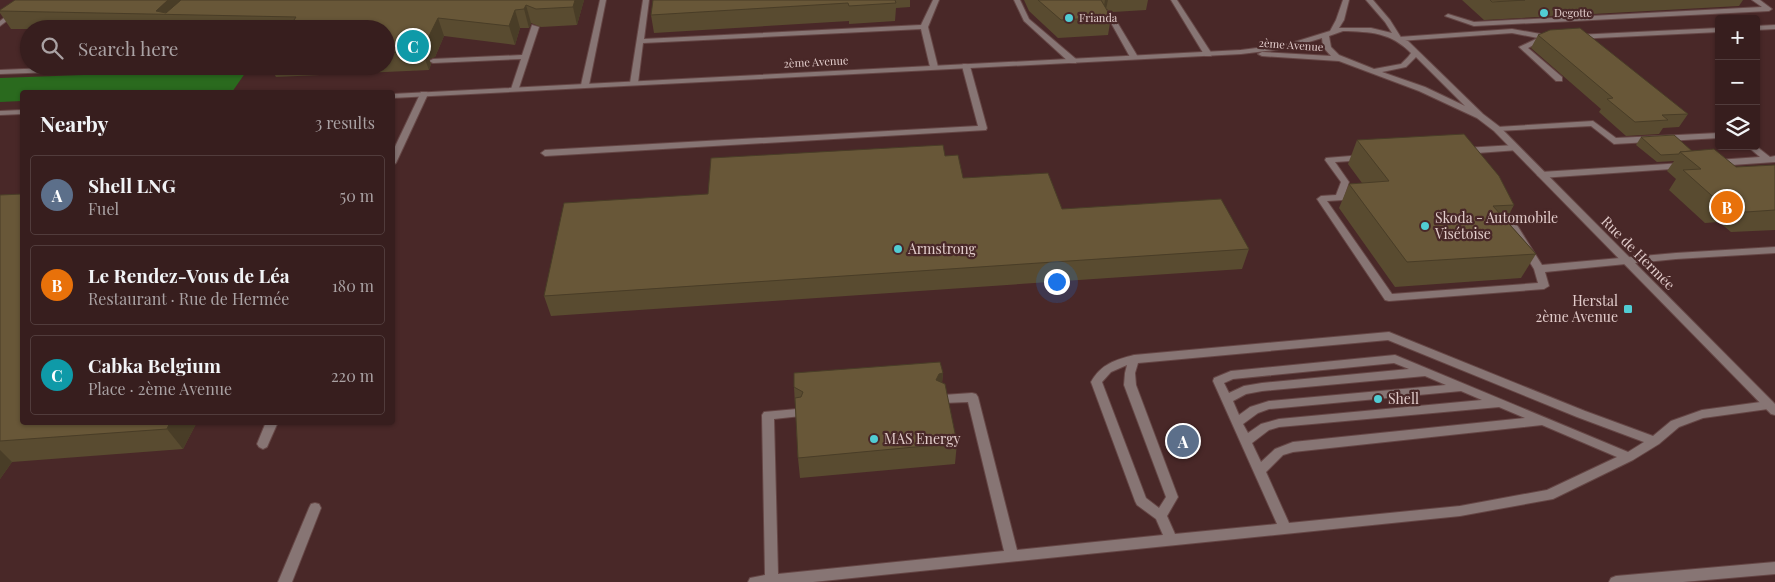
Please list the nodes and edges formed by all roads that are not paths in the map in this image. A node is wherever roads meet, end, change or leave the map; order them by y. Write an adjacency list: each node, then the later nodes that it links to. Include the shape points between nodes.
1 (31, 0): 13 (street)
2 (603, 0): 41 (street)
3 (646, 0): 25 (street)
4 (936, 0): 15 (street)
5 (1018, 0): 33 (street, via 1026,20)
6 (1174, 0): 28 (street)
7 (1346, 0): 19 (street)
8 (1369, 0): 23 (street, Rue de Hermée)
9 (1755, 0): 10 (street)
10 (1772, 8): 12 (street, via 1474,24)
11 (1108, 12): 30 (street)
12 (1448, 16)
13 (0, 24)
14 (535, 27): 29 (street)
15 (924, 27): 25 (street); 35 (street)
16 (1775, 27): 17 (street)
17 (1760, 28)
18 (1715, 30): 21 (street)
19 (1333, 32): 20 (street, Rue de Hermée); 23 (street, Rue de Hermée, via 1350,28 1371,30)
20 (1325, 36): 26 (street, 2ème Avenue, via 1289,46); 31 (street, via 1330,52)
21 (1572, 37)
22 (1562, 38): 24 (street)
23 (1399, 39): 24 (street, via 1512,31); 27 (street, Rue de Hermée)
24 (1542, 39): 39 (street, via 1523,47)
25 (640, 41): 40 (street)
26 (1241, 52): 28 (street, 2ème Avenue); 31 (street, 2ème Avenue)
27 (1414, 53): 36 (street, Rue de Hermée, via 1412,60 1404,66); 47 (street, Rue de Hermée)
28 (1208, 54): 30 (street, 2ème Avenue)
29 (525, 57): 32 (street); 42 (street)
30 (1134, 58): 33 (street, 2ème Avenue)
31 (1340, 59): 36 (street, Rue de Hermée)
32 (432, 61)
33 (1072, 61): 34 (street, 2ème Avenue)
34 (966, 66): 35 (street, 2ème Avenue); 52 (street, via 984,128)
35 (934, 68): 40 (street, 2ème Avenue)
36 (1372, 70): 47 (street, Rue de Hermée)
37 (20, 71): 38 (street)
38 (0, 72)
39 (1559, 79)
40 (634, 83): 41 (street, 2ème Avenue)
41 (585, 85): 42 (street, 2ème Avenue)
42 (515, 89): 43 (street, 2ème Avenue)
43 (424, 94): 44 (street, 2ème Avenue); 54 (street)
44 (395, 96)
45 (20, 112): 46 (street)
46 (0, 113)
47 (1480, 116): 48 (street, Rue de Hermée)
48 (1497, 129): 49 (street, via 1593,123 1614,141); 50 (street, Rue de Hermée)
49 (1715, 135)
50 (1515, 148): 53 (street); 59 (street, Rue de Hermée)
51 (1757, 150): 56 (street)
52 (545, 154)
53 (1459, 154)
54 (395, 157)
55 (1375, 157): 63 (street, via 1328,160 1345,182 1340,198 1321,199 1388,298 1544,286)
56 (1772, 160): 57 (street)
57 (1710, 164)
58 (1690, 165): 59 (street)
59 (1541, 175): 62 (street, Rue de Hermée)
60 (1494, 197): 63 (street)
61 (1775, 250): 62 (street)
62 (1627, 262): 63 (street); 70 (street, Rue de Hermée)
63 (1539, 270)
64 (1134, 359): 76 (street, via 1389,336); 81 (street, via 1130,385 1172,497); 81 (street, via 1112,365 1101,372 1096,382 1141,501)
65 (1426, 372): 66 (street); 68 (street, via 1262,387 1244,390); 68 (street, via 1395,359 1253,371 1218,381)
66 (1463, 387): 69 (street); 73 (street, via 1269,405 1254,410)
67 (942, 399): 84 (street, via 972,397)
68 (1226, 400): 73 (street)
69 (1501, 403): 72 (street); 75 (street, via 1278,423 1265,427)
70 (1772, 408): 76 (street, via 1702,414 1675,424)
71 (797, 413): 86 (street, via 768,415)
72 (1542, 420): 78 (street); 79 (street, via 1294,447 1279,452)
73 (1237, 422): 75 (street)
74 (271, 425): 77 (street)
75 (1246, 441): 79 (street)
76 (1655, 441): 78 (street)
77 (263, 444)
78 (1629, 457): 82 (street, via 1549,495 1460,511)
79 (1259, 471): 82 (street)
80 (315, 508): 87 (street)
81 (1161, 516): 83 (street)
82 (1286, 529): 83 (street)
83 (1171, 540): 84 (street)
84 (1012, 556): 86 (street)
85 (1775, 568): 89 (street)
86 (772, 580): 88 (street)
87 (285, 582)
88 (755, 582)
89 (1616, 582)

